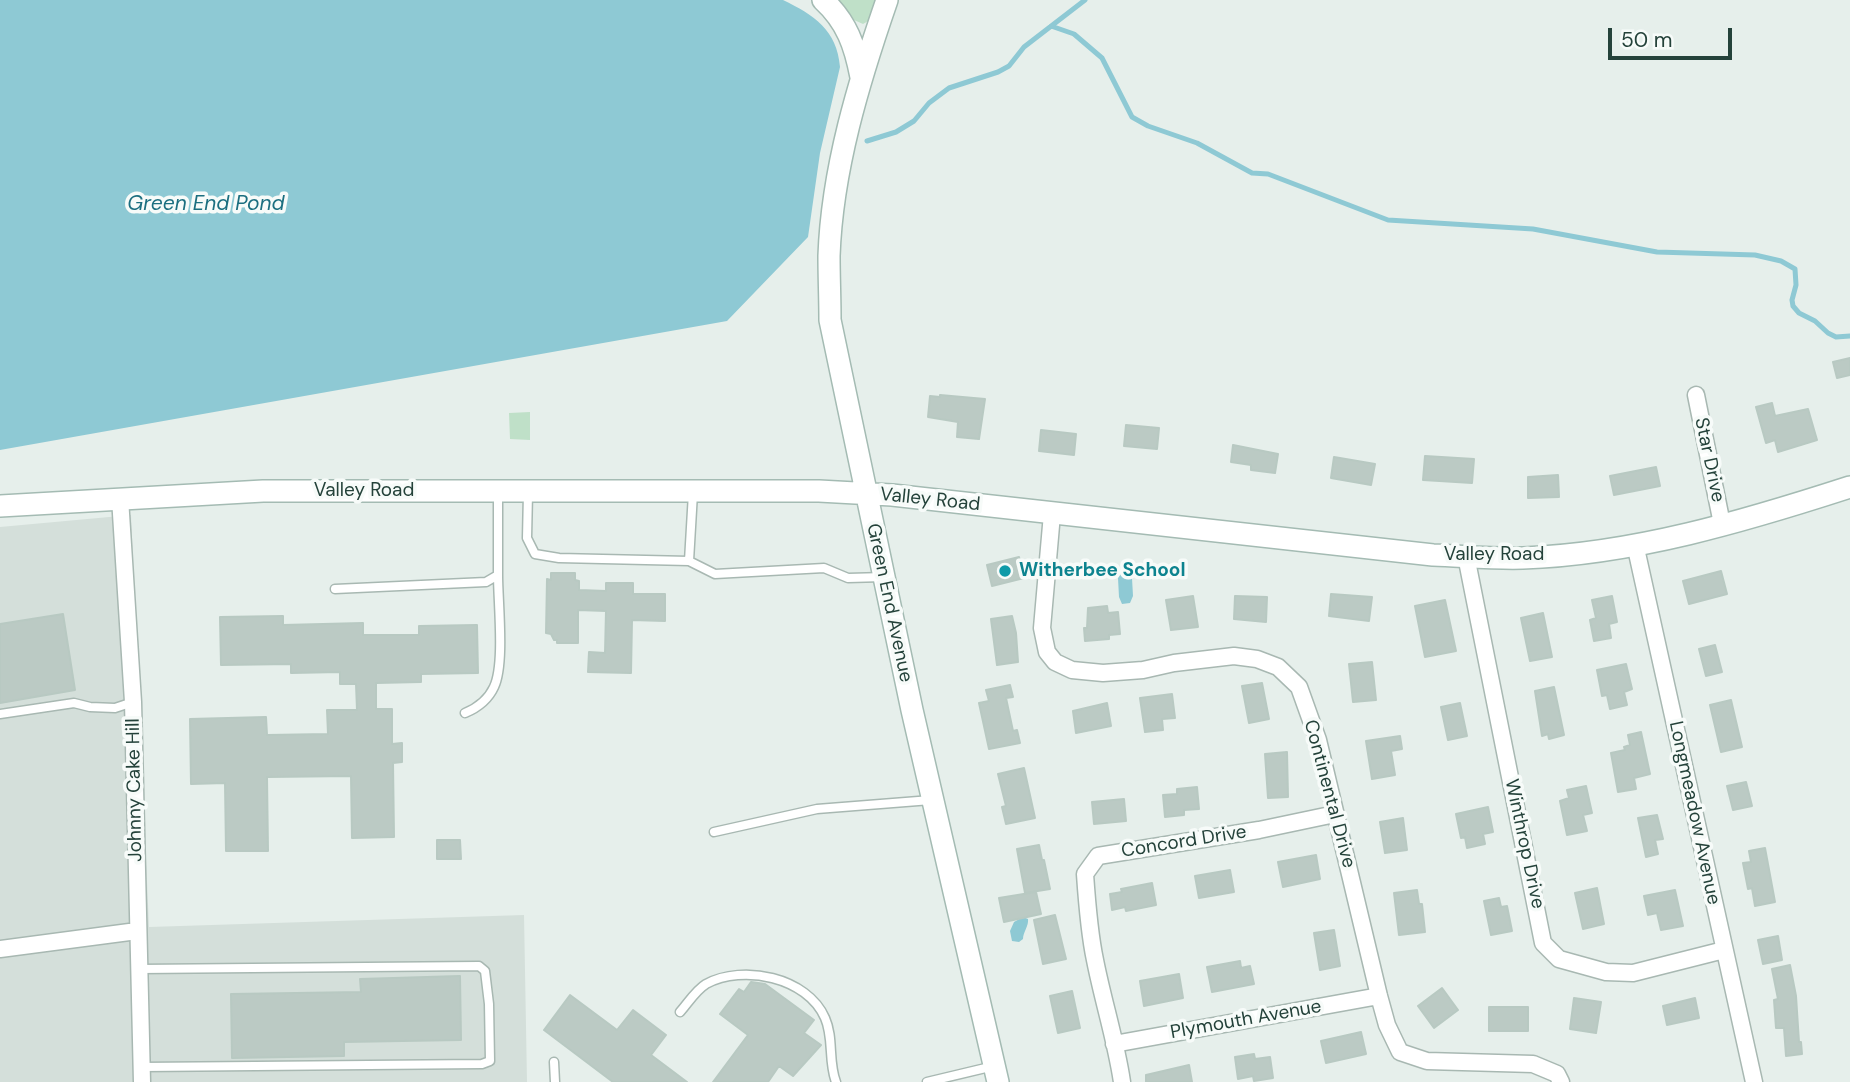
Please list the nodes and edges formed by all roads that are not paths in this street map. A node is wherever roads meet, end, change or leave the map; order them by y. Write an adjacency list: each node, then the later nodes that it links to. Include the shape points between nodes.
1 (823, 0): 3 (main road, Green End Avenue, via 848,28)
2 (887, 0): 3 (main road, Green End Avenue)
3 (861, 79): 9 (main road, Green End Avenue, via 834,203 829,254 830,320)
4 (1696, 396): 13 (street, Star Drive)
5 (1850, 487): 13 (main road, Valley Road)
6 (498, 492): 7 (main road, Valley Road); 10 (main road, Valley Road, via 263,491); 17 (lane)
7 (528, 492): 8 (main road, Valley Road); 16 (lane, via 527,538 535,554)
8 (693, 493): 9 (main road, Valley Road); 16 (lane)
9 (866, 494): 12 (main road, Valley Road); 18 (main road, Green End Avenue)
10 (120, 498): 11 (main road, Valley Road); 20 (street, Johnny Cake Hill)
11 (0, 506)
12 (1052, 513): 15 (main road, Valley Road); 24 (street, Continental Drive, via 1042,628 1047,652 1055,662 1072,670 1103,673 1234,656 1278,667 1299,687 1318,740)
13 (1722, 524): 14 (main road, Valley Road)
14 (1635, 544): 15 (main road, Valley Road, via 1523,558); 28 (street, Longmeadow Avenue)
15 (1466, 556): 28 (street, Winthrop Drive, via 1544,943 1559,959 1605,972 1633,973)
16 (689, 561): 18 (lane, via 715,574 824,568 848,578)
17 (498, 575): 19 (lane, via 486,582); 21 (lane, via 499,671 486,699)
18 (884, 577): 23 (main road, Green End Avenue)
19 (335, 589)
20 (133, 702): 22 (lane, via 115,708 74,703); 26 (street, Johnny Cake Hill)
21 (465, 713)
22 (0, 714)
23 (932, 800): 25 (lane, via 817,809); 34 (main road, Green End Avenue)
24 (1335, 814): 30 (street, Continental Drive); 32 (street, Concord Drive, via 1098,856 1085,874 1087,911)
25 (714, 832)
26 (137, 931): 27 (street); 29 (street, Johnny Cake Hill)
27 (0, 949)
28 (1724, 950): 41 (street, Longmeadow Avenue)
29 (139, 969): 35 (street, Johnny Cake Hill); 35 (lane, via 479,966 485,971 489,1004 490,1061 482,1064 232,1066)
30 (1379, 996): 32 (street, Plymouth Avenue); 40 (street, Continental Drive, via 1400,1052 1427,1061 1533,1064 1557,1074)
31 (680, 1012): 37 (lane, via 703,986 725,975 774,978 816,1001 826,1020)
32 (1114, 1044): 39 (street, Concord Drive)
33 (554, 1062): 36 (lane)
34 (996, 1074): 38 (lane)
35 (142, 1075)
36 (555, 1082)
37 (836, 1082)
38 (928, 1082)
39 (1122, 1082)
40 (1561, 1082)
41 (1754, 1082)

